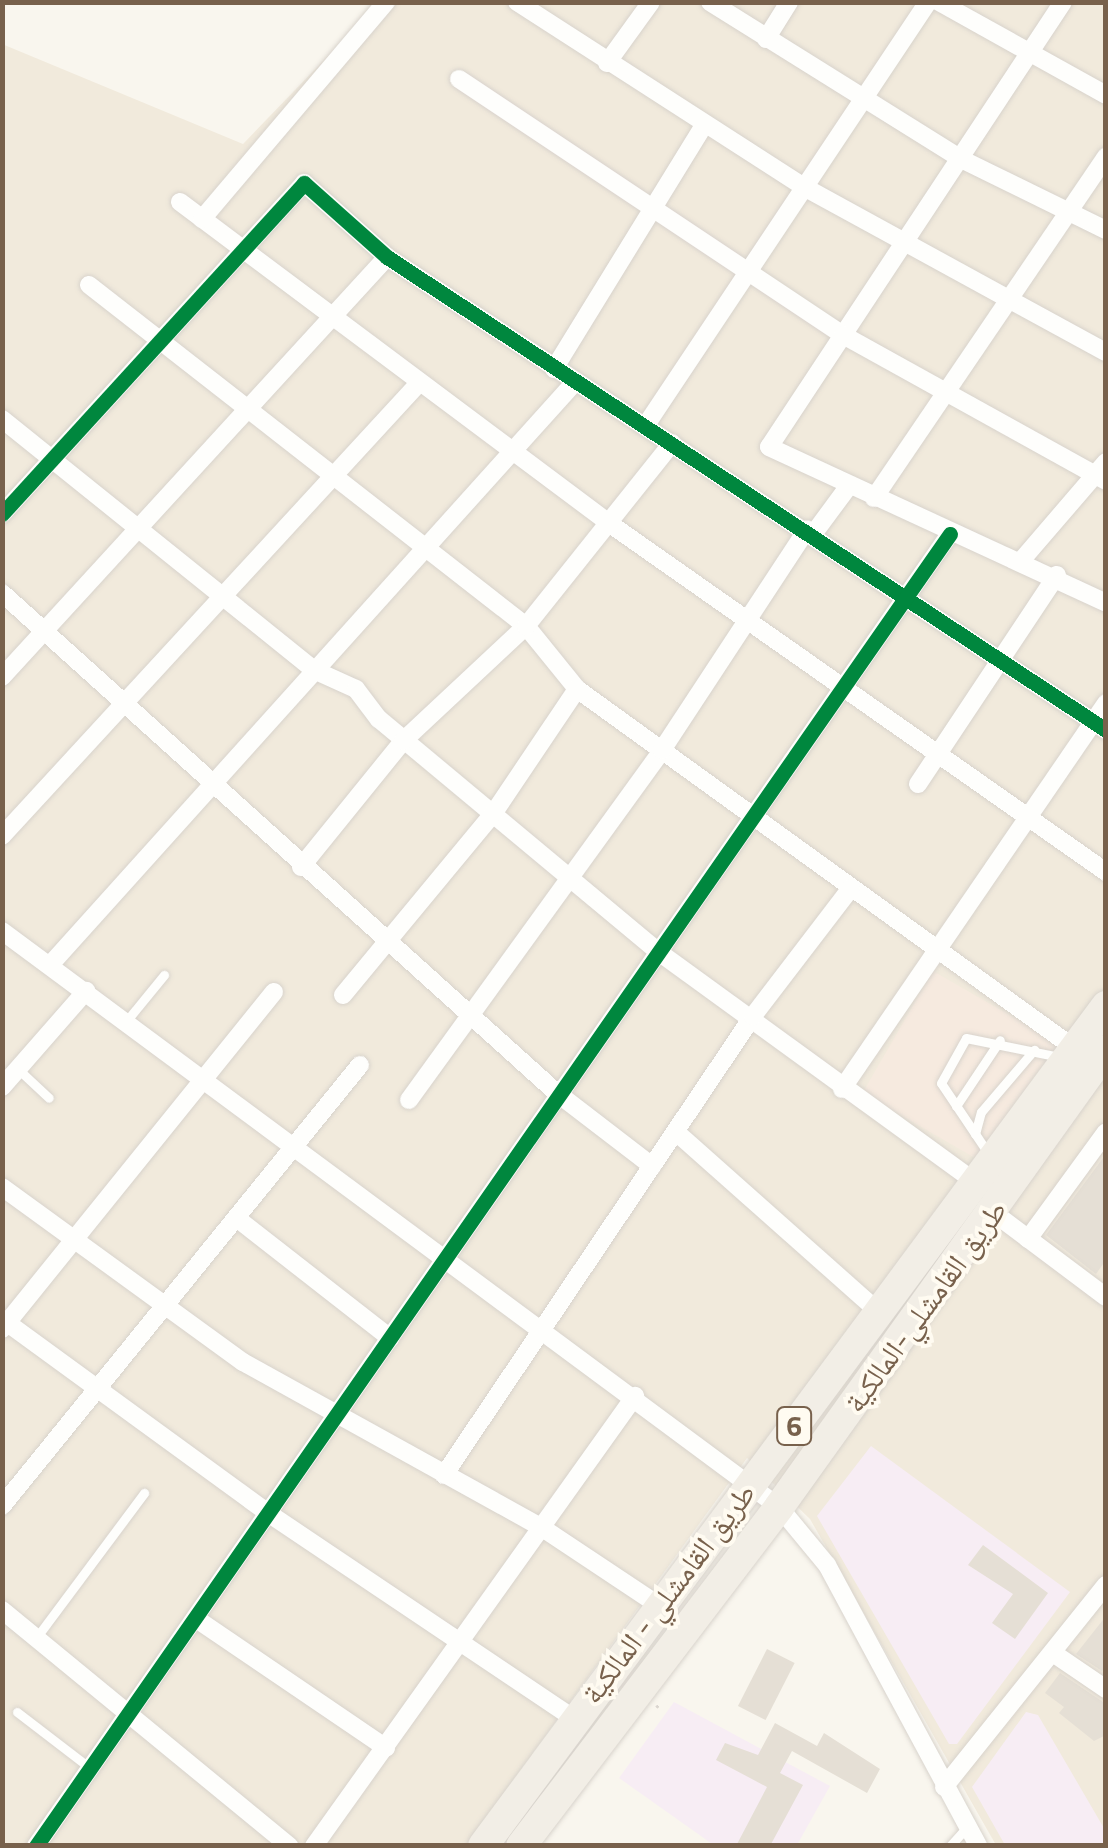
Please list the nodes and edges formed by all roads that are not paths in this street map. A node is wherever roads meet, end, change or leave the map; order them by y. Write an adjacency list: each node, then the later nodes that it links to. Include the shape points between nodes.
1 (386, 2): 22 (street)
2 (517, 2): 11 (street)
3 (651, 2): 11 (street)
4 (710, 2): 9 (street)
5 (790, 2): 9 (street)
6 (928, 2): 14 (street)
7 (940, 2): 10 (street)
8 (1063, 2): 10 (street)
9 (766, 39): 14 (street)
10 (1030, 54): 13 (street); 17 (street)
11 (607, 63): 15 (street)
12 (458, 79): 20 (street)
13 (1106, 96)
14 (862, 102): 17 (street); 18 (street)
15 (703, 126): 18 (street); 20 (street)
16 (1106, 156): 21 (street)
17 (961, 159): 21 (street); 24 (street)
18 (804, 187): 24 (street); 27 (street)
19 (180, 202): 22 (street)
20 (651, 207): 27 (street); 34 (street)
21 (1070, 212): 23 (street); 29 (street)
22 (202, 219): 25 (street)
23 (1106, 230)
24 (903, 246): 29 (street); 31 (street)
25 (247, 252): 26 (street, via 304,183); 30 (street); 32 (street)
26 (387, 257): 30 (street); 34 (street)
27 (748, 273): 31 (street); 40 (street)
28 (89, 285): 32 (street)
29 (1008, 303): 33 (street); 37 (street)
30 (336, 318): 35 (street); 38 (street)
31 (843, 335): 37 (street); 46 (street, via 768,447)
32 (160, 344): 38 (street); 43 (street)
33 (1106, 352)
34 (554, 369): 36 (street)
35 (418, 384): 42 (street); 45 (street)
36 (574, 384): 40 (street); 42 (street)
37 (945, 397): 44 (street); 47 (street)
38 (248, 413): 45 (street); 51 (street)
39 (2, 418): 43 (street)
40 (646, 425): 41 (street)
41 (672, 443): 49 (street); 50 (street)
42 (512, 452): 49 (street); 53 (street)
43 (52, 460): 48 (street); 51 (street)
44 (1102, 474): 54 (street)
45 (332, 477): 53 (street); 58 (street)
46 (848, 487): 47 (street); 50 (street)
47 (874, 498): 52 (street)
48 (2, 514)
49 (613, 526): 60 (street); 61 (street)
50 (810, 531): 57 (street); 60 (street)
51 (142, 532): 58 (street); 62 (street)
52 (950, 534): 54 (street); 57 (street)
53 (424, 550): 61 (street); 64 (street)
54 (1020, 562): 55 (street)
55 (1058, 576): 59 (street); 63 (street)
56 (2, 593): 62 (street)
57 (908, 594): 63 (street); 67 (street)
58 (222, 597): 64 (street); 69 (street)
59 (1106, 603)
60 (746, 620): 67 (street); 72 (street)
61 (526, 626): 66 (street); 71 (street)
62 (44, 631): 65 (street); 69 (street)
63 (1003, 658): 70 (street); 73 (street)
64 (314, 670): 71 (street, via 356,689); 74 (street)
65 (2, 677)
66 (577, 688): 72 (street); 76 (street)
67 (842, 688): 73 (street); 77 (street)
68 (1106, 703): 70 (street)
69 (125, 706): 74 (street); 79 (street)
70 (1099, 726): 78 (street)
71 (403, 741): 76 (street); 80 (street)
72 (662, 750): 77 (street); 82 (street)
73 (938, 755): 75 (street); 78 (street)
74 (208, 783): 80 (street); 88 (street)
75 (918, 784)
76 (493, 814): 82 (street); 85 (street)
77 (754, 816): 83 (street); 86 (street)
78 (1026, 819): 81 (street); 87 (street)
79 (2, 836)
80 (301, 868): 85 (street)
81 (1106, 872)
82 (571, 877): 86 (street); 94 (street)
83 (850, 888): 87 (street); 95 (street)
84 (2, 931): 88 (street)
85 (388, 942): 92 (street); 94 (street)
86 (656, 950): 95 (street); 105 (street)
87 (936, 951): 98 (street); 104 (street)
88 (50, 965): 90 (street)
89 (164, 975): 96 (lane)
90 (86, 991): 96 (street); 101 (street)
91 (274, 992): 102 (street)
92 (343, 996)
93 (1106, 1006): 98 (highway, طريق القامشلي - المالكية / 6)
94 (471, 1015): 105 (street); 107 (street)
95 (753, 1016): 104 (street); 109 (street)
96 (128, 1020): 102 (street)
97 (1000, 1040): 99 (lane); 108 (lane, via 960,1088); 108 (lane, via 969,1035 943,1072)
98 (1087, 1049): 99 (lane); 115 (highway, طريق القامشلي - المالكية / 6); 115 (highway, طريق القامشلي-المالكية / 6)
99 (1034, 1050): 111 (lane, via 1014,1064)
100 (360, 1064): 112 (street)
101 (18, 1069): 103 (street); 106 (lane)
102 (204, 1080): 112 (street); 118 (street)
103 (2, 1086)
104 (842, 1089): 115 (street)
105 (556, 1093): 113 (street); 119 (street)
106 (50, 1098)
107 (408, 1100)
108 (956, 1106): 111 (lane)
109 (676, 1132): 113 (street); 122 (street)
110 (1106, 1132): 117 (street)
111 (976, 1134): 115 (lane)
112 (298, 1151): 116 (street); 119 (street)
113 (652, 1166): 124 (street)
114 (2, 1187): 118 (street)
115 (982, 1199): 117 (street); 122 (highway, طريق القامشلي - المالكية / 6); 133 (highway, طريق القامشلي-المالكية / 6)
116 (239, 1220): 121 (street); 125 (street)
117 (1028, 1239): 120 (street)
118 (77, 1241): 121 (street); 123 (street)
119 (445, 1258): 124 (street); 125 (street)
120 (1104, 1294)
121 (170, 1309): 126 (street); 128 (street)
122 (881, 1314): 130 (highway, طريق القامشلي - المالكية / 6)
123 (4, 1324): 126 (street)
124 (542, 1327): 127 (street); 129 (street)
125 (390, 1338): 128 (street)
126 (98, 1393): 132 (street); 134 (street)
127 (635, 1396): 130 (street); 135 (street)
128 (334, 1418): 129 (street); 134 (street)
129 (444, 1474): 135 (street)
130 (748, 1484): 133 (street); 137 (highway, طريق القامشلي - المالكية / 6)
131 (144, 1494): 140 (lane)
132 (2, 1506)
133 (779, 1507): 149 (street, via 828,1565); 155 (highway, طريق القامشلي-المالكية / 6)
134 (268, 1514): 139 (street); 141 (street)
135 (541, 1528): 137 (street); 141 (street)
136 (1106, 1585): 142 (street)
137 (660, 1606): 146 (highway, طريق القامشلي - المالكية / 6)
138 (2, 1610): 140 (street)
139 (195, 1618): 145 (street); 147 (street)
140 (36, 1638): 145 (street)
141 (464, 1642): 146 (street); 147 (street)
142 (1053, 1654): 143 (street); 149 (street)
143 (1106, 1688)
144 (17, 1712): 148 (lane)
145 (127, 1716): 148 (street); 151 (street)
146 (575, 1718): 154 (highway, طريق القامشلي - المالكية / 6)
147 (386, 1748): 153 (street)
148 (90, 1768): 152 (street)
149 (944, 1787): 150 (street)
150 (966, 1827): 156 (lane); 157 (street)
151 (283, 1843)
152 (36, 1846)
153 (314, 1846)
154 (483, 1846)
155 (521, 1846)
156 (950, 1846)
157 (978, 1846)

